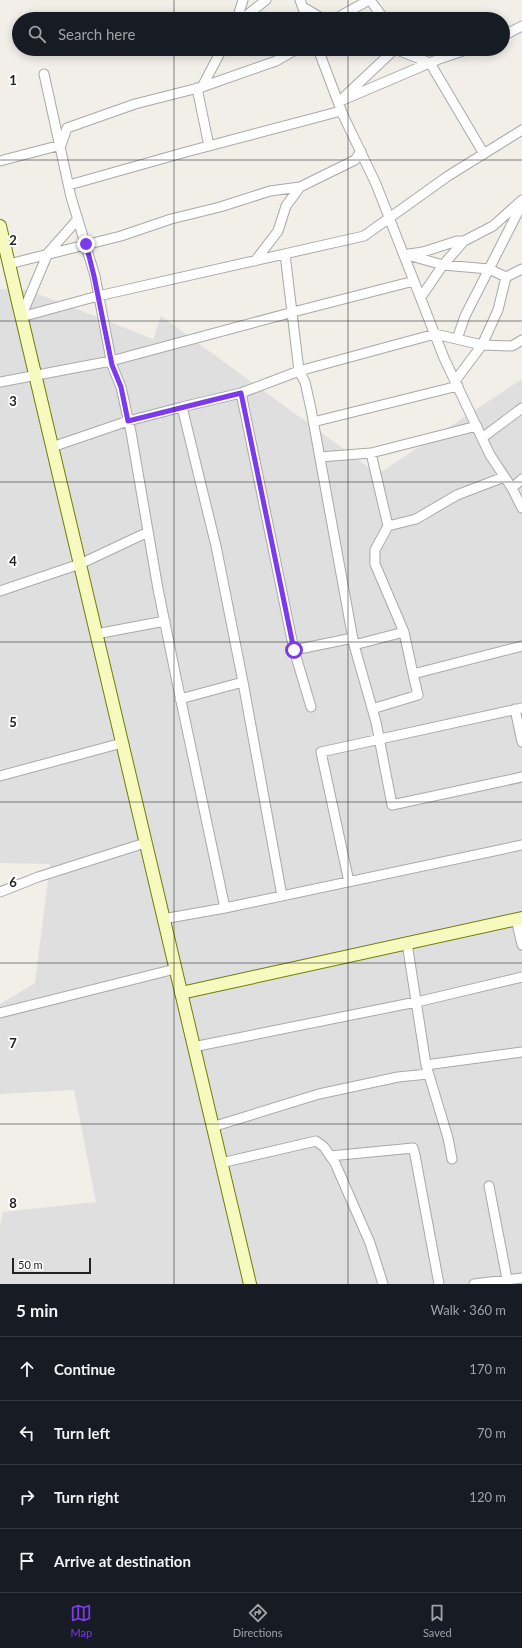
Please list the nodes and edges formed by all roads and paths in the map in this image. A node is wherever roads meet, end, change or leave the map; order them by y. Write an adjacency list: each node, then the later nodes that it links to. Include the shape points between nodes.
1 (266, 0): 6 (street)
2 (370, 0): 8 (street); 9 (street)
3 (243, 1): 5 (street)
4 (301, 4): 7 (street)
5 (239, 12)
6 (251, 12)
7 (313, 12)
8 (348, 12)
9 (379, 12)
10 (522, 26): 11 (street)
11 (510, 32)
12 (218, 56): 20 (street)
13 (285, 56): 20 (street)
14 (321, 56): 21 (street)
15 (388, 56): 21 (street)
16 (412, 56): 18 (street)
17 (450, 56): 18 (street)
18 (430, 63): 21 (street); 26 (street)
19 (44, 74): 23 (street)
20 (200, 88): 23 (street, via 135,104 67,128); 24 (street)
21 (340, 107): 24 (street); 25 (street)
22 (522, 130): 26 (street)
23 (60, 145): 27 (street); 28 (street)
24 (209, 146): 28 (street)
25 (361, 151): 29 (street, via 355,160); 32 (street)
26 (484, 154): 32 (street)
27 (0, 160)
28 (69, 185): 33 (street)
29 (300, 187): 36 (street, via 270,191); 40 (street, via 286,206 278,231)
30 (522, 199): 35 (street, via 493,226)
31 (522, 204): 43 (street)
32 (389, 217): 38 (street, via 364,236); 39 (street)
33 (78, 219): 36 (street); 37 (street)
34 (0, 226): 41 (street)
35 (464, 241): 39 (street, via 457,240 424,252); 42 (street)
36 (86, 244): 37 (street); 47 (street)
37 (48, 253): 41 (street); 50 (street)
38 (285, 254): 40 (street); 49 (street)
39 (404, 254): 42 (street); 46 (street)
40 (255, 261): 47 (street)
41 (9, 264): 50 (street)
42 (443, 265): 43 (street); 48 (street)
43 (489, 269): 45 (street); 52 (street, via 465,316)
44 (522, 269): 45 (street)
45 (506, 277): 54 (street, via 498,310)
46 (414, 281): 48 (street); 49 (street)
47 (98, 296): 50 (street); 55 (street)
48 (421, 297): 51 (street)
49 (293, 312): 55 (street); 56 (street)
50 (21, 317): 57 (street)
51 (435, 334): 52 (street); 56 (street); 59 (street)
52 (457, 339): 54 (street)
53 (522, 340): 54 (street, via 512,346)
54 (482, 345): 59 (street)
55 (111, 361): 57 (street); 63 (street, via 121,387)
56 (299, 371): 60 (street); 64 (street, via 305,382)
57 (35, 374): 58 (street); 67 (street)
58 (0, 382)
59 (456, 384): 64 (street); 65 (street)
60 (241, 393): 61 (street); 83 (street)
61 (182, 407): 63 (street); 85 (street, via 216,546)
62 (522, 408): 66 (street)
63 (128, 421): 67 (street); 75 (street)
64 (313, 422): 69 (street)
65 (477, 426): 66 (street); 68 (street)
66 (482, 438): 70 (street)
67 (52, 447): 76 (street)
68 (371, 453): 69 (street); 74 (street)
69 (320, 457): 81 (street)
70 (504, 477): 72 (street); 74 (street, via 457,495 416,519)
71 (522, 480): 72 (street)
72 (512, 488): 73 (street)
73 (522, 508)
74 (388, 526): 79 (street, via 375,550 375,564)
75 (148, 532): 76 (street); 78 (street)
76 (80, 564): 77 (street); 80 (street)
77 (0, 591)
78 (165, 621): 80 (street); 86 (street)
79 (404, 632): 81 (street); 84 (street)
80 (96, 634): 92 (street)
81 (353, 642): 83 (street); 88 (street)
82 (522, 646): 84 (street)
83 (294, 650): 87 (street)
84 (413, 674): 88 (street, via 418,695)
85 (243, 682): 86 (street); 99 (street)
86 (180, 699): 100 (street)
87 (311, 707)
88 (372, 709): 90 (street)
89 (518, 709): 90 (street); 91 (street)
90 (379, 739): 94 (street, via 392,805); 97 (street, via 321,752)
91 (522, 742)
92 (122, 743): 93 (street); 95 (street)
93 (0, 776)
94 (522, 777)
95 (145, 843): 98 (street, via 38,876); 101 (street)
96 (522, 845): 97 (street)
97 (349, 882): 99 (street)
98 (0, 892)
99 (282, 896): 100 (street)
100 (225, 908): 101 (street)
101 (163, 919): 105 (street)
102 (519, 919): 103 (street); 104 (street)
103 (407, 944): 107 (street); 108 (street)
104 (522, 945)
105 (175, 969): 107 (street); 109 (street)
106 (522, 977): 108 (street)
107 (181, 993): 110 (street)
108 (417, 1001): 110 (street); 112 (street)
109 (0, 1013)
110 (193, 1047): 113 (street)
111 (522, 1052): 112 (street)
112 (427, 1070): 113 (street, via 319,1094); 115 (street)
113 (212, 1128): 116 (street)
114 (330, 1156): 116 (street, via 316,1141); 121 (street, via 370,1243); 122 (street, via 413,1148)
115 (452, 1158)
116 (221, 1163): 120 (street)
117 (490, 1186): 119 (street)
118 (522, 1278): 119 (street)
119 (507, 1282): 123 (street)
120 (250, 1284)
121 (383, 1284)
122 (439, 1284)
123 (474, 1284)

